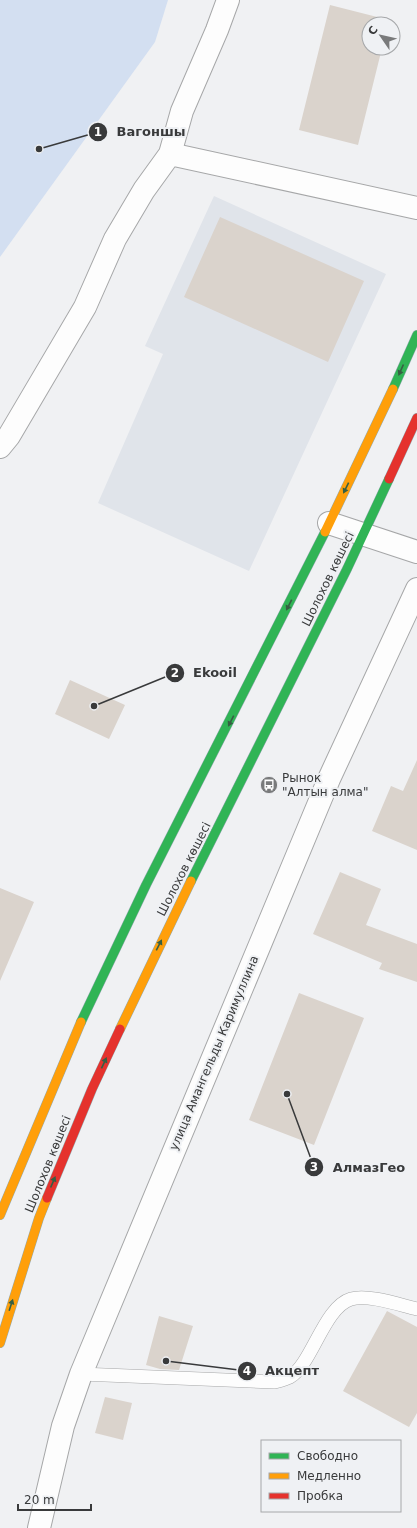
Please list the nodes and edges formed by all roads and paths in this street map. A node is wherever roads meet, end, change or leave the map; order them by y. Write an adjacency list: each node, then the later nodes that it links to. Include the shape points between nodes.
1 (228, 0): 2 (street, via 218,30 182,111)
2 (170, 154): 3 (street); 6 (street, via 144,190 115,239 85,307)
3 (417, 208)
4 (417, 335): 7 (highway, Шолохов көшесі, one-way to 7)
5 (417, 418): 8 (highway, Шолохов көшесі)
6 (0, 447)
7 (329, 523): 8 (street); 11 (highway, Шолохов көшесі, one-way to 11, via 91,999)
8 (363, 533): 9 (street); 13 (highway, Шолохов көшесі, one-way to 8, via 38,1218 92,1089 153,957)
9 (417, 552)
10 (417, 589): 14 (street, улица Амангельды Каримуллина, via 329,779)
11 (0, 1215)
12 (417, 1309): 14 (lane, via 365,1297 341,1304 298,1369 290,1377 275,1382)
13 (0, 1343)
14 (81, 1374): 15 (street, улица Амангельды Каримуллина, via 64,1426)
15 (39, 1528)

